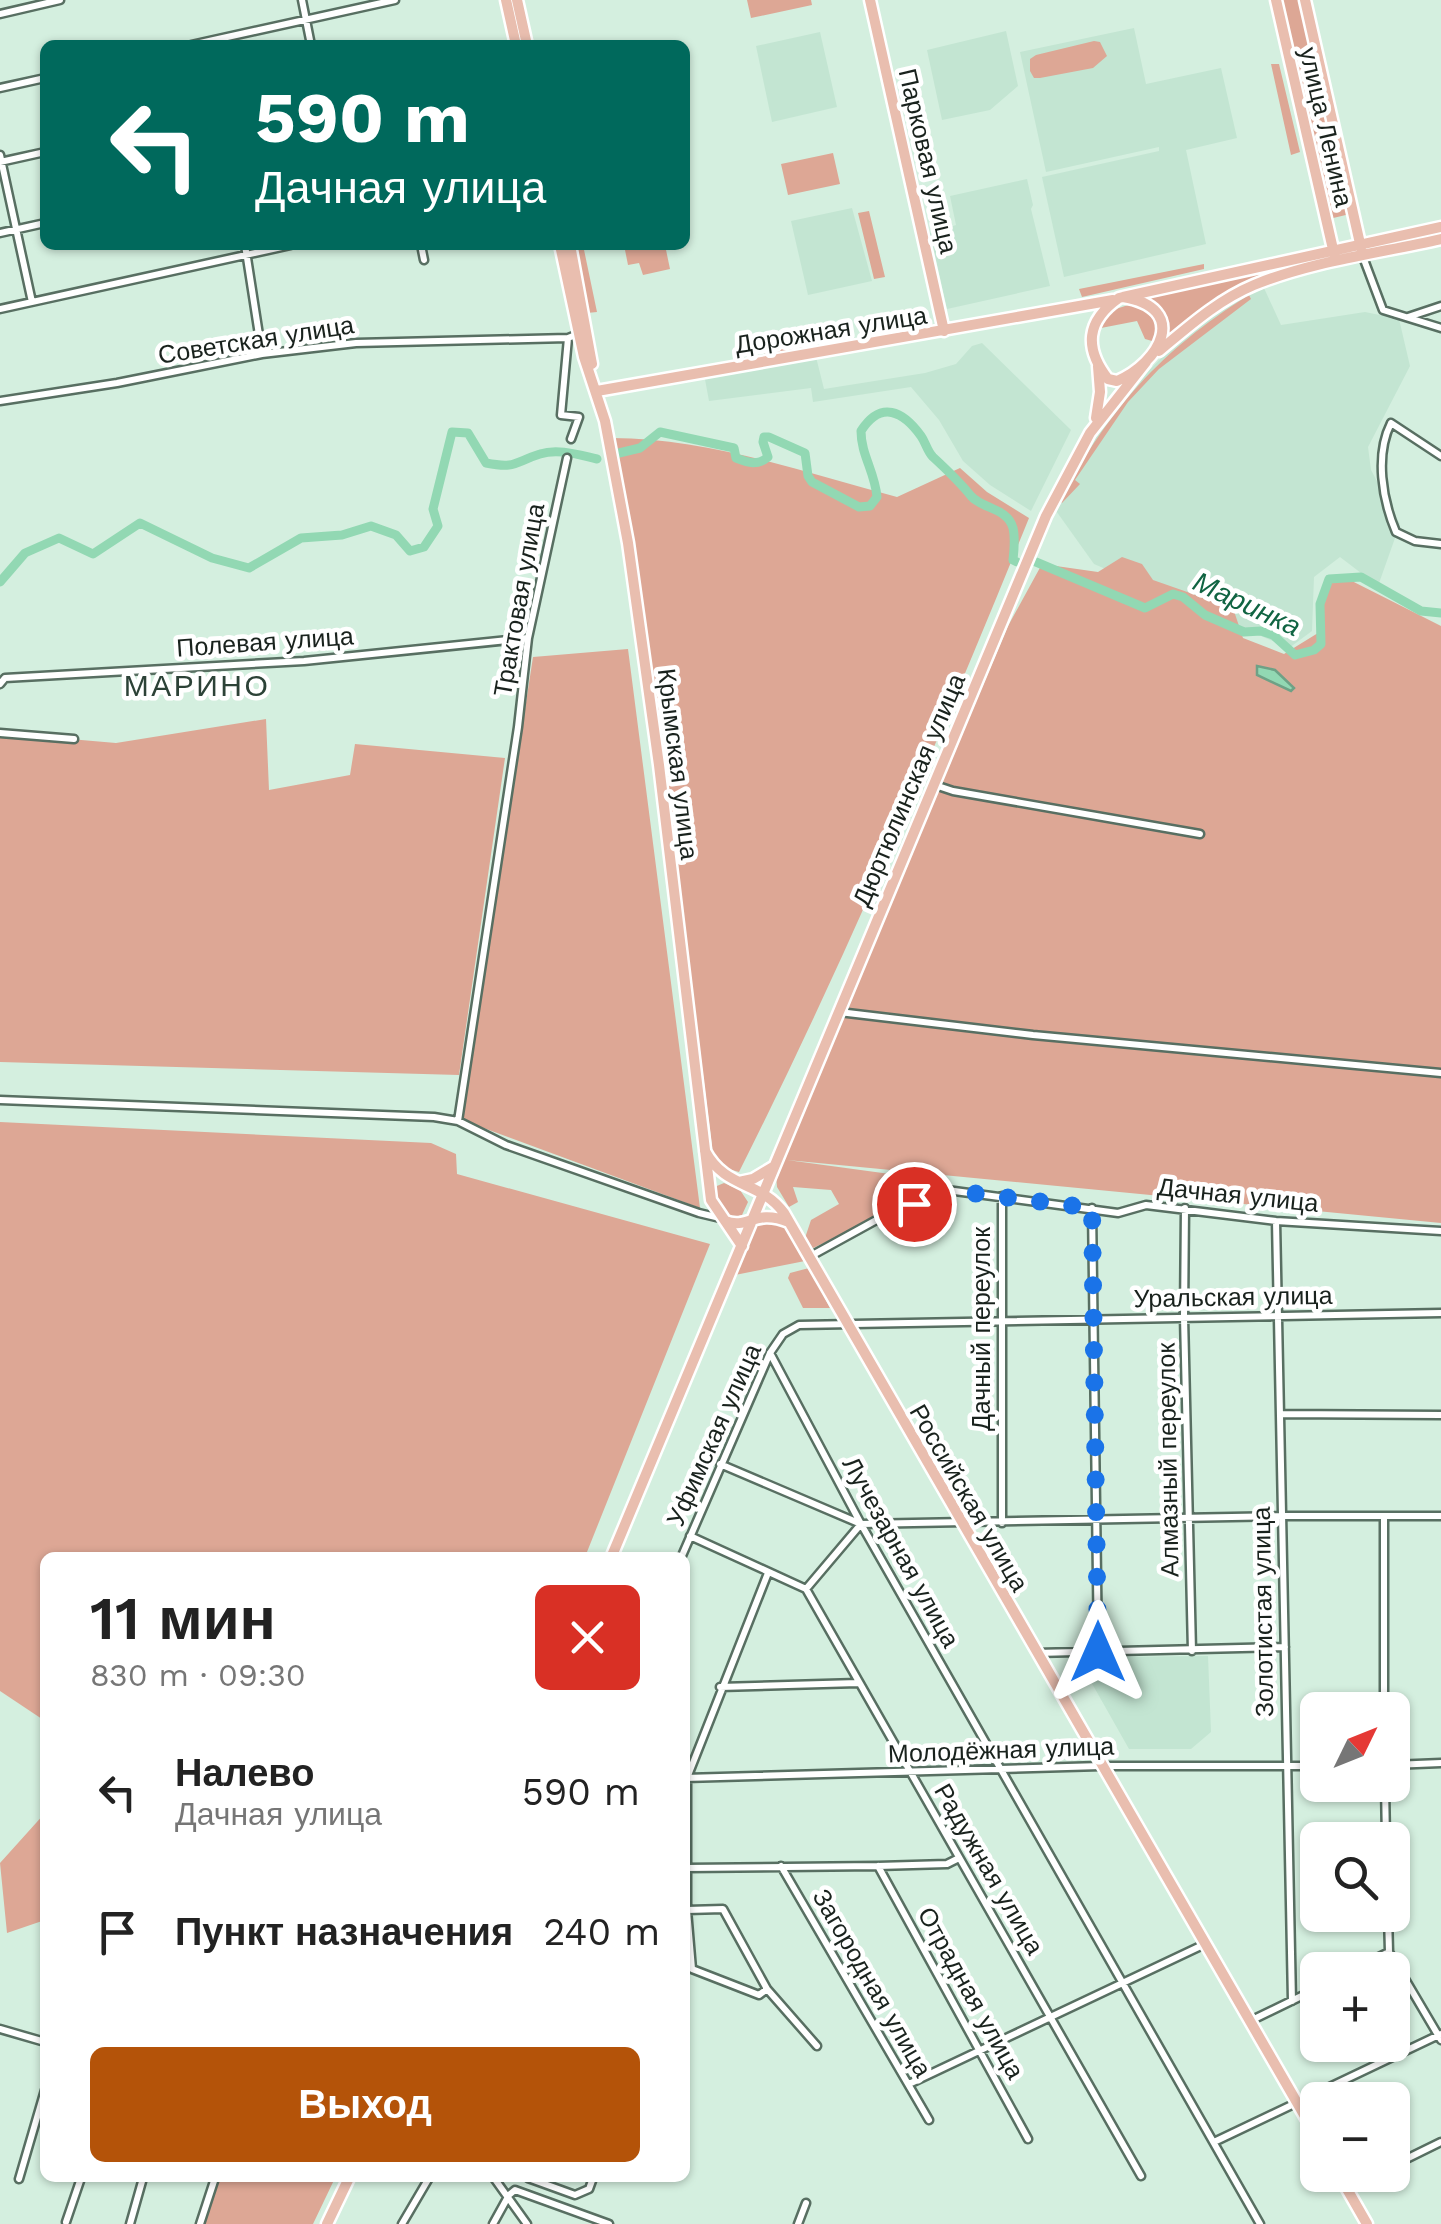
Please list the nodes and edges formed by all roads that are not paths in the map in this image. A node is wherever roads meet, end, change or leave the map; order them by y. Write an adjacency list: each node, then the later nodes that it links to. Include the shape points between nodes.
1 (60, 0): 9 (street)
2 (302, 0): 10 (street)
3 (395, 0): 10 (street)
4 (506, 0): 13 (main road)
5 (517, 0): 14 (main road)
6 (870, 0): 41 (main road, Парковая улица)
7 (1276, 0): 31 (main road, улица Ленина)
8 (1305, 0): 29 (main road, улица Ленина)
9 (0, 14)
10 (306, 21): 11 (street); 12 (street)
11 (215, 40)
12 (310, 40)
13 (515, 40)
14 (526, 40)
15 (40, 79): 16 (street)
16 (0, 88)
17 (40, 153): 18 (street)
18 (0, 159): 21 (street)
19 (40, 224): 21 (street)
20 (1441, 227): 29 (main road, Дорожная улица)
21 (17, 229): 22 (street); 35 (street)
22 (0, 233)
23 (1441, 239): 29 (main road, Дорожная улица)
24 (247, 250): 30 (street)
25 (267, 250): 30 (street)
26 (422, 250): 32 (street)
27 (561, 250): 42 (main road)
28 (571, 250): 46 (main road)
29 (1362, 251): 31 (main road, Дорожная улица); 39 (street, via 1381,308)
30 (248, 254): 35 (street); 43 (street)
31 (1334, 257): 33 (main road, Дорожная улица)
32 (424, 260)
33 (1302, 264): 34 (main road, Дорожная улица); 45 (main road, Дорожная улица, via 1204,314)
34 (1121, 298): 38 (main road, Дорожная улица); 44 (main road, via 1092,326); 45 (main road, via 1145,303 1162,324 1162,338)
35 (32, 302): 37 (street)
36 (1441, 306): 39 (street)
37 (0, 308)
38 (1071, 308): 41 (main road, Дорожная улица); 44 (main road, via 1083,318)
39 (1407, 318): 40 (street)
40 (1441, 328)
41 (944, 332): 46 (main road, Дорожная улица)
42 (574, 336): 43 (street, Советская улица, via 356,343); 46 (main road); 49 (street, via 561,415 579,417)
43 (262, 354): 47 (street, Советская улица)
44 (1096, 355): 45 (main road, via 1108,379 1117,381); 48 (main road, via 1100,405)
45 (1147, 361): 48 (main road, Дорожная улица)
46 (596, 388): 63 (main road, Крымская улица, via 646,664)
47 (0, 401)
48 (1090, 433): 57 (main road, Дюртюлинская улица, via 1046,516)
49 (571, 438)
50 (1441, 456): 52 (street, via 1391,423 1381,442 1396,532)
51 (566, 458): 53 (street, Трактовая улица)
52 (1441, 544)
53 (528, 638): 54 (street, Полевая улица, via 304,662); 62 (street, Трактовая улица)
54 (2, 681)
55 (0, 733): 56 (street)
56 (74, 738)
57 (933, 785): 58 (street); 59 (main road, Дюртюлинская улица)
58 (1200, 834)
59 (838, 1012): 60 (street); 64 (main road, Дюртюлинская улица)
60 (1441, 1073)
61 (0, 1100): 62 (street)
62 (458, 1121): 72 (street)
63 (705, 1152): 65 (main road); 67 (main road, Крымская улица)
64 (774, 1166): 65 (main road, via 753,1179); 66 (main road, Дюртюлинская улица); 73 (main road, via 770,1178)
65 (733, 1180): 66 (main road); 67 (main road, via 714,1181); 71 (main road)
66 (763, 1192): 71 (main road, Дюртюлинская улица); 73 (main road, Российская улица)
67 (710, 1196): 72 (street); 74 (main road)
68 (1002, 1196): 69 (street, Дачная улица); 78 (street, Дачная улица, via 947,1190); 83 (street, Дачный переулок)
69 (1092, 1208): 70 (street, Дачная улица); 82 (street)
70 (1185, 1208): 75 (street, Дачная улица); 81 (street, Алмазный переулок)
71 (754, 1212): 73 (main road); 74 (main road, via 734,1224); 77 (main road, Дюртюлинская улица)
72 (698, 1213): 74 (street)
73 (787, 1218): 78 (main road, Российская улица)
74 (723, 1220): 77 (main road)
75 (1276, 1221): 76 (street, Дачная улица); 80 (street, Золотистая улица)
76 (1441, 1230)
77 (742, 1246): 98 (main road, Дюртюлинская улица)
78 (810, 1257): 84 (main road, Российская улица)
79 (1441, 1313): 80 (street, Уральская улица)
80 (1277, 1316): 81 (street, Уральская улица); 86 (street, Золотистая улица)
81 (1184, 1318): 82 (street, Уральская улица); 92 (street, Алмазный переулок)
82 (1092, 1319): 83 (street, Уральская улица); 95 (street)
83 (1000, 1320): 84 (street, Уральская улица); 94 (street, Дачный переулок)
84 (846, 1324): 85 (street, Уфимская улица, via 799,1325); 93 (main road, Российская улица)
85 (770, 1353): 88 (street, Уфимская улица); 96 (street, Лучезарная улица)
86 (1280, 1414): 87 (street); 89 (street, Золотистая улица)
87 (1441, 1414)
88 (720, 1464): 96 (street); 97 (street, Уфимская улица)
89 (1280, 1516): 91 (street); 92 (street); 102 (street, Золотистая улица)
90 (1441, 1516): 91 (street)
91 (1384, 1517): 108 (street)
92 (1190, 1519): 95 (street); 103 (street, Алмазный переулок)
93 (959, 1522): 94 (street); 96 (street); 105 (main road, Российская улица)
94 (1002, 1522): 95 (street)
95 (1097, 1522): 104 (street)
96 (861, 1524): 101 (street); 115 (street, Лучезарная улица)
97 (690, 1536): 99 (street, Уфимская улица); 100 (street)
98 (614, 1552)
99 (683, 1552)
100 (768, 1573): 101 (street); 107 (street)
101 (806, 1589): 106 (street, Радужная улица)
102 (1284, 1647): 103 (street); 112 (street, Золотистая улица)
103 (1192, 1650): 104 (street)
104 (1098, 1652): 105 (street)
105 (1036, 1653): 111 (main road, Российская улица)
106 (858, 1684): 107 (street); 116 (street, Радужная улица)
107 (720, 1687): 114 (street)
108 (1384, 1692)
109 (1441, 1764): 110 (street)
110 (1410, 1765)
111 (1101, 1766): 112 (street, Молодёжная улица); 115 (street, Молодёжная улица); 124 (main road, Российская улица)
112 (1287, 1766): 113 (street, Молодёжная улица); 131 (street, Золотистая улица)
113 (1300, 1766)
114 (690, 1767)
115 (1000, 1770): 116 (street, Молодёжная улица); 127 (street, Лучезарная улица)
116 (912, 1772): 117 (street, Молодёжная улица); 118 (street, Радужная улица)
117 (690, 1778)
118 (960, 1858): 120 (street); 132 (street, Радужная улица)
119 (781, 1866): 120 (street); 121 (street); 139 (street, Загородная улица)
120 (878, 1866): 138 (street, Отрадная улица)
121 (690, 1868)
122 (690, 1910): 129 (street, via 723,1909)
123 (1388, 1932): 126 (street)
124 (1205, 1944): 127 (street); 133 (main road, Российская улица)
125 (690, 1945): 129 (street, via 692,1969 759,1995)
126 (1389, 1952)
127 (1124, 1983): 132 (street); 145 (street, Лучезарная улица)
128 (1410, 1987): 135 (street)
129 (767, 1989): 137 (street)
130 (1300, 1997): 131 (street)
131 (1292, 2001): 133 (street)
132 (1051, 2017): 138 (street); 148 (street, Радужная улица)
133 (1250, 2021): 140 (main road, Российская улица)
134 (1, 2032): 136 (street)
135 (1440, 2036): 140 (street)
136 (40, 2041)
137 (817, 2046)
138 (981, 2051): 139 (street); 144 (street, Отрадная улица)
139 (908, 2084): 143 (street, Загородная улица)
140 (1296, 2101): 142 (main road, Российская улица); 145 (street)
141 (40, 2107): 149 (street)
142 (1300, 2108)
143 (929, 2120)
144 (1028, 2139)
145 (1214, 2142): 172 (street, Лучезарная улица)
146 (1441, 2142): 147 (street)
147 (1410, 2157)
148 (1142, 2176)
149 (19, 2179)
150 (80, 2182): 163 (street)
151 (142, 2182): 164 (street)
152 (214, 2182): 165 (street)
153 (346, 2182): 166 (main road)
154 (427, 2182): 167 (street)
155 (498, 2182): 159 (street)
156 (507, 2182): 159 (street)
157 (539, 2182): 158 (street, via 575,2195)
158 (592, 2182)
159 (502, 2187): 161 (street)
160 (1349, 2192): 173 (main road)
161 (508, 2195): 168 (street); 169 (street); 170 (street, via 515,2190)
162 (806, 2203): 171 (street)
163 (66, 2222)
164 (130, 2224)
165 (200, 2224)
166 (327, 2224)
167 (402, 2224)
168 (493, 2224)
169 (527, 2224)
170 (609, 2224)
171 (798, 2224)
172 (1260, 2224)
173 (1367, 2224)

